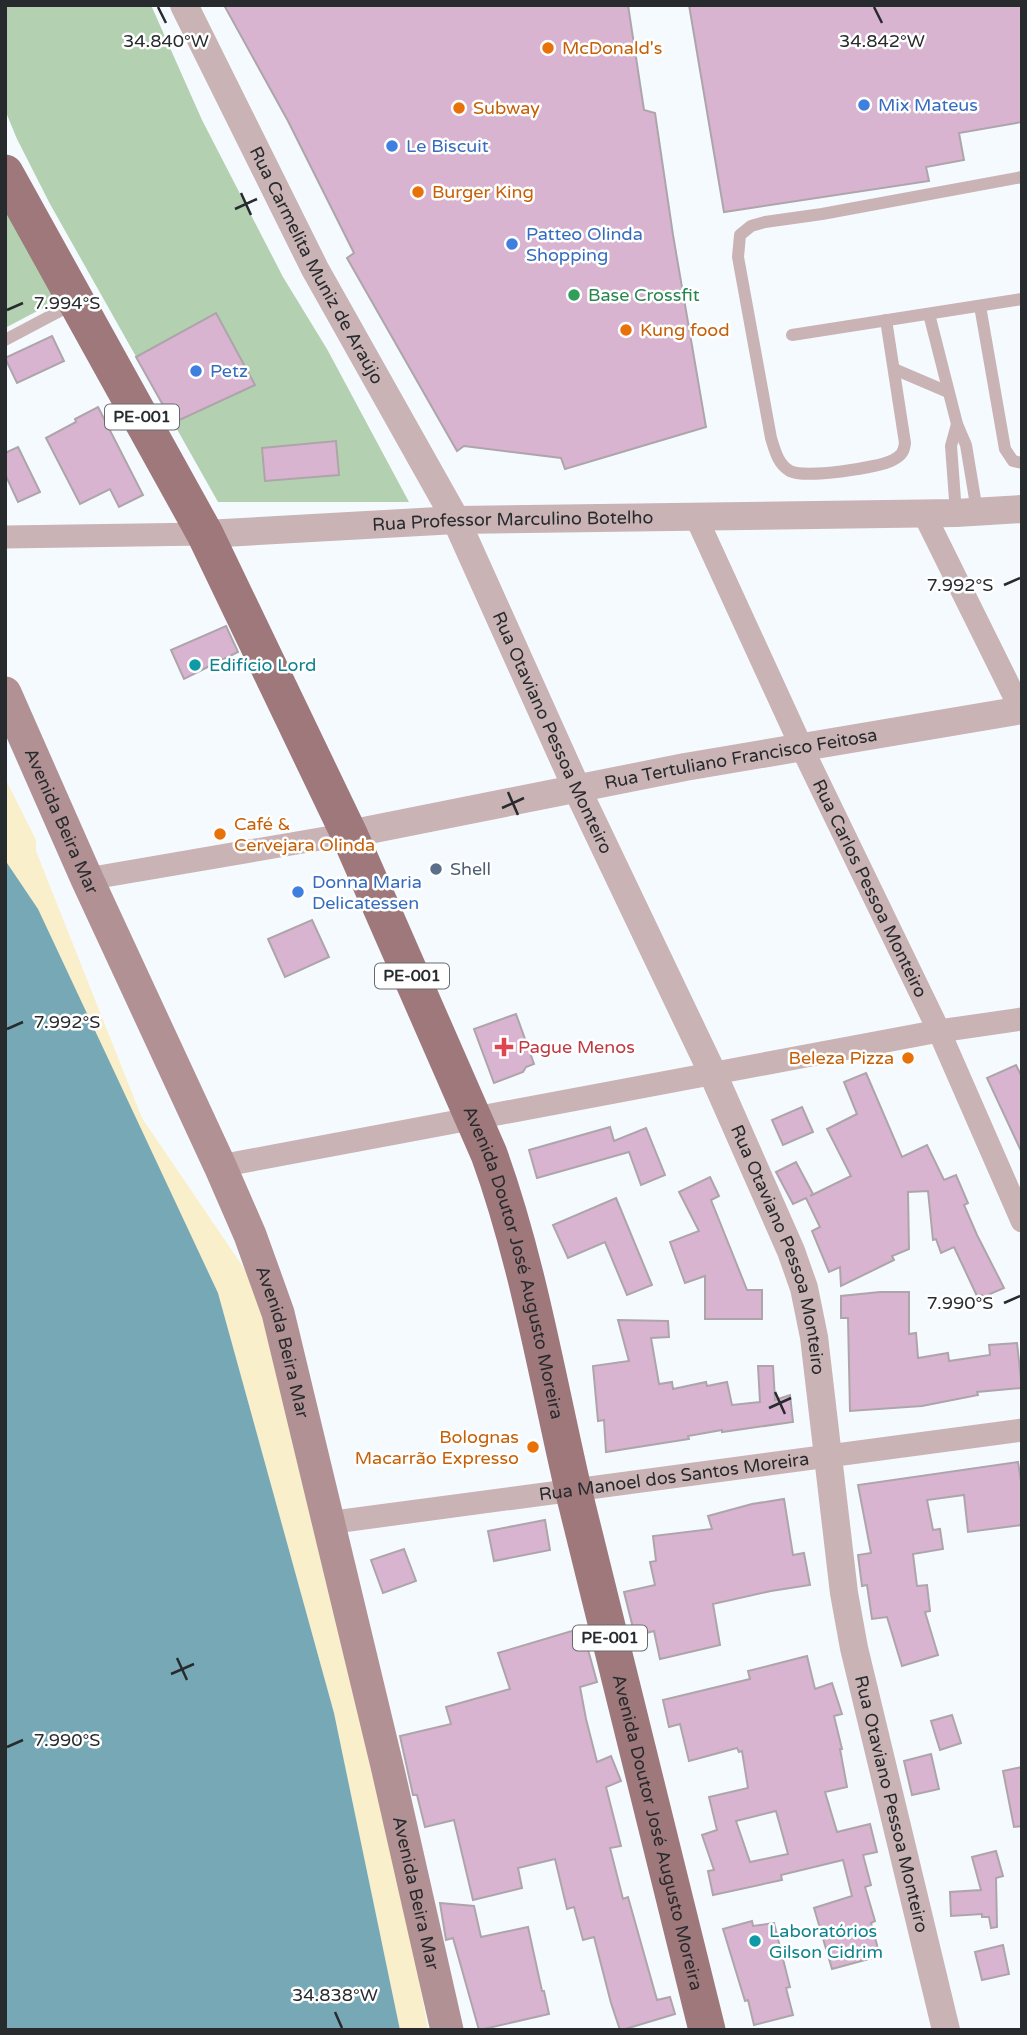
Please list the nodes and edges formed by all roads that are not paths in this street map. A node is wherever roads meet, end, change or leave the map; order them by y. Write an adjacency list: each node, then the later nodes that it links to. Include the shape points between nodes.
1 (184, 5): 19 (street, Rua Carmelita Muniz de Araújo, via 315,269)
2 (5, 173): 5 (main road, PE-001)
3 (1022, 177): 11 (lane, via 765,222 738,237 771,438 784,466 796,474 817,473 899,457 905,443)
4 (1022, 299): 6 (lane)
5 (76, 302): 10 (lane); 20 (main road, PE-001)
6 (980, 306): 7 (lane); 14 (lane, via 1005,449 1013,461)
7 (929, 314): 8 (lane); 12 (lane)
8 (886, 320): 9 (lane); 11 (lane)
9 (792, 335)
10 (5, 340)
11 (894, 369): 12 (lane)
12 (948, 392): 13 (lane)
13 (957, 424): 17 (lane, via 966,445); 17 (lane, via 951,446)
14 (1022, 463)
15 (1022, 509): 17 (street, Rua Professor Marculino Botelho)
16 (922, 512): 17 (street, Rua Professor Marculino Botelho); 18 (street, Rua Professor Marculino Botelho); 23 (street)
17 (967, 512)
18 (696, 517): 19 (street, Rua Professor Marculino Botelho); 24 (street, Rua Carlos Pessoa Monteiro)
19 (456, 520): 20 (street, Rua Professor Marculino Botelho); 25 (street, Rua Otaviano Pessoa Monteiro)
20 (205, 534): 21 (street, Rua Professor Marculino Botelho); 26 (main road, Avenida Doutor José Augusto Moreira / PE-001)
21 (5, 537)
22 (5, 693): 27 (main road, Avenida Beira Mar)
23 (1021, 710): 24 (street, Rua Tertuliano Francisco Feitosa)
24 (801, 746): 25 (street, Rua Tertuliano Francisco Feitosa); 29 (street, Rua Carlos Pessoa Monteiro)
25 (577, 789): 26 (street, Rua Tertuliano Francisco Feitosa); 30 (street, Rua Otaviano Pessoa Monteiro)
26 (349, 834): 27 (street, Rua Tertuliano Francisco Feitosa); 31 (main road, Avenida Doutor José Augusto Moreira / PE-001)
27 (87, 879): 32 (main road, Avenida Beira Mar)
28 (1022, 1019): 29 (street)
29 (939, 1031): 30 (street); 33 (street, Rua Carlos Pessoa Monteiro)
30 (713, 1074): 31 (street); 35 (street, Rua Otaviano Pessoa Monteiro, via 804,1288)
31 (474, 1117): 32 (street); 36 (main road, Avenida Doutor José Augusto Moreira / PE-001, via 513,1231)
32 (220, 1166): 37 (main road, Avenida Beira Mar, via 278,1313)
33 (1022, 1221)
34 (1022, 1430): 35 (street, Rua Manoel dos Santos Moreira)
35 (827, 1456): 36 (street, Rua Manoel dos Santos Moreira); 40 (street, Rua Otaviano Pessoa Monteiro, via 855,1648)
36 (573, 1490): 37 (street, Rua Manoel dos Santos Moreira); 39 (main road, Avenida Doutor José Augusto Moreira / PE-001)
37 (327, 1523): 38 (main road, Avenida Beira Mar)
38 (447, 2030)
39 (707, 2030)
40 (946, 2030)

